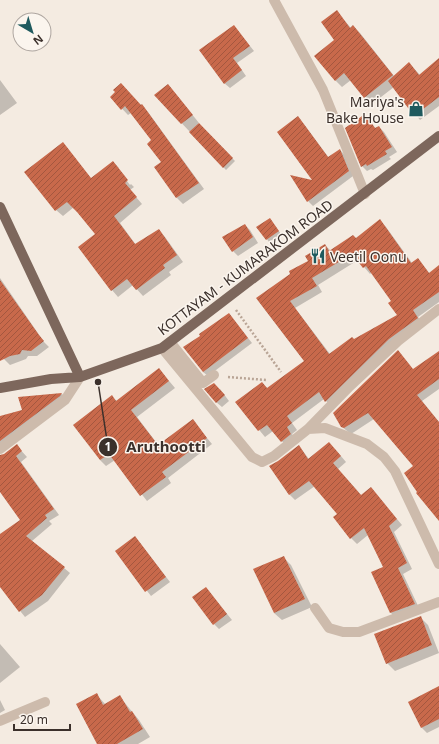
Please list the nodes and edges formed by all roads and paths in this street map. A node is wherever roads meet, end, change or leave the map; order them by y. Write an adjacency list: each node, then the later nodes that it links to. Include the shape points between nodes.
1 (274, 0): 3 (street, via 323,90)
2 (439, 136): 3 (main road, KOTTAYAM - KUMARAKOM ROAD)
3 (365, 194): 5 (main road, KOTTAYAM - KUMARAKOM ROAD)
4 (0, 207): 10 (main road)
5 (228, 298): 7 (main road, KOTTAYAM - KUMARAKOM ROAD); 8 (path)
6 (439, 309): 13 (street, via 398,341)
7 (166, 345): 9 (street, via 203,383); 10 (main road, KOTTAYAM - KUMARAKOM ROAD); 13 (street, via 252,457 262,462 274,456)
8 (281, 372)
9 (214, 375): 11 (path)
10 (80, 377): 12 (main road, KOTTAYAM - KUMARAKOM ROAD); 14 (street, via 65,400)
11 (266, 380)
12 (0, 388)
13 (308, 429): 15 (street, via 325,428 367,444 384,458 395,471)
14 (0, 449)
15 (439, 564)
16 (439, 602): 17 (street, via 359,632 343,632 329,628)
17 (315, 608)
18 (45, 702): 19 (street)
19 (0, 721)

